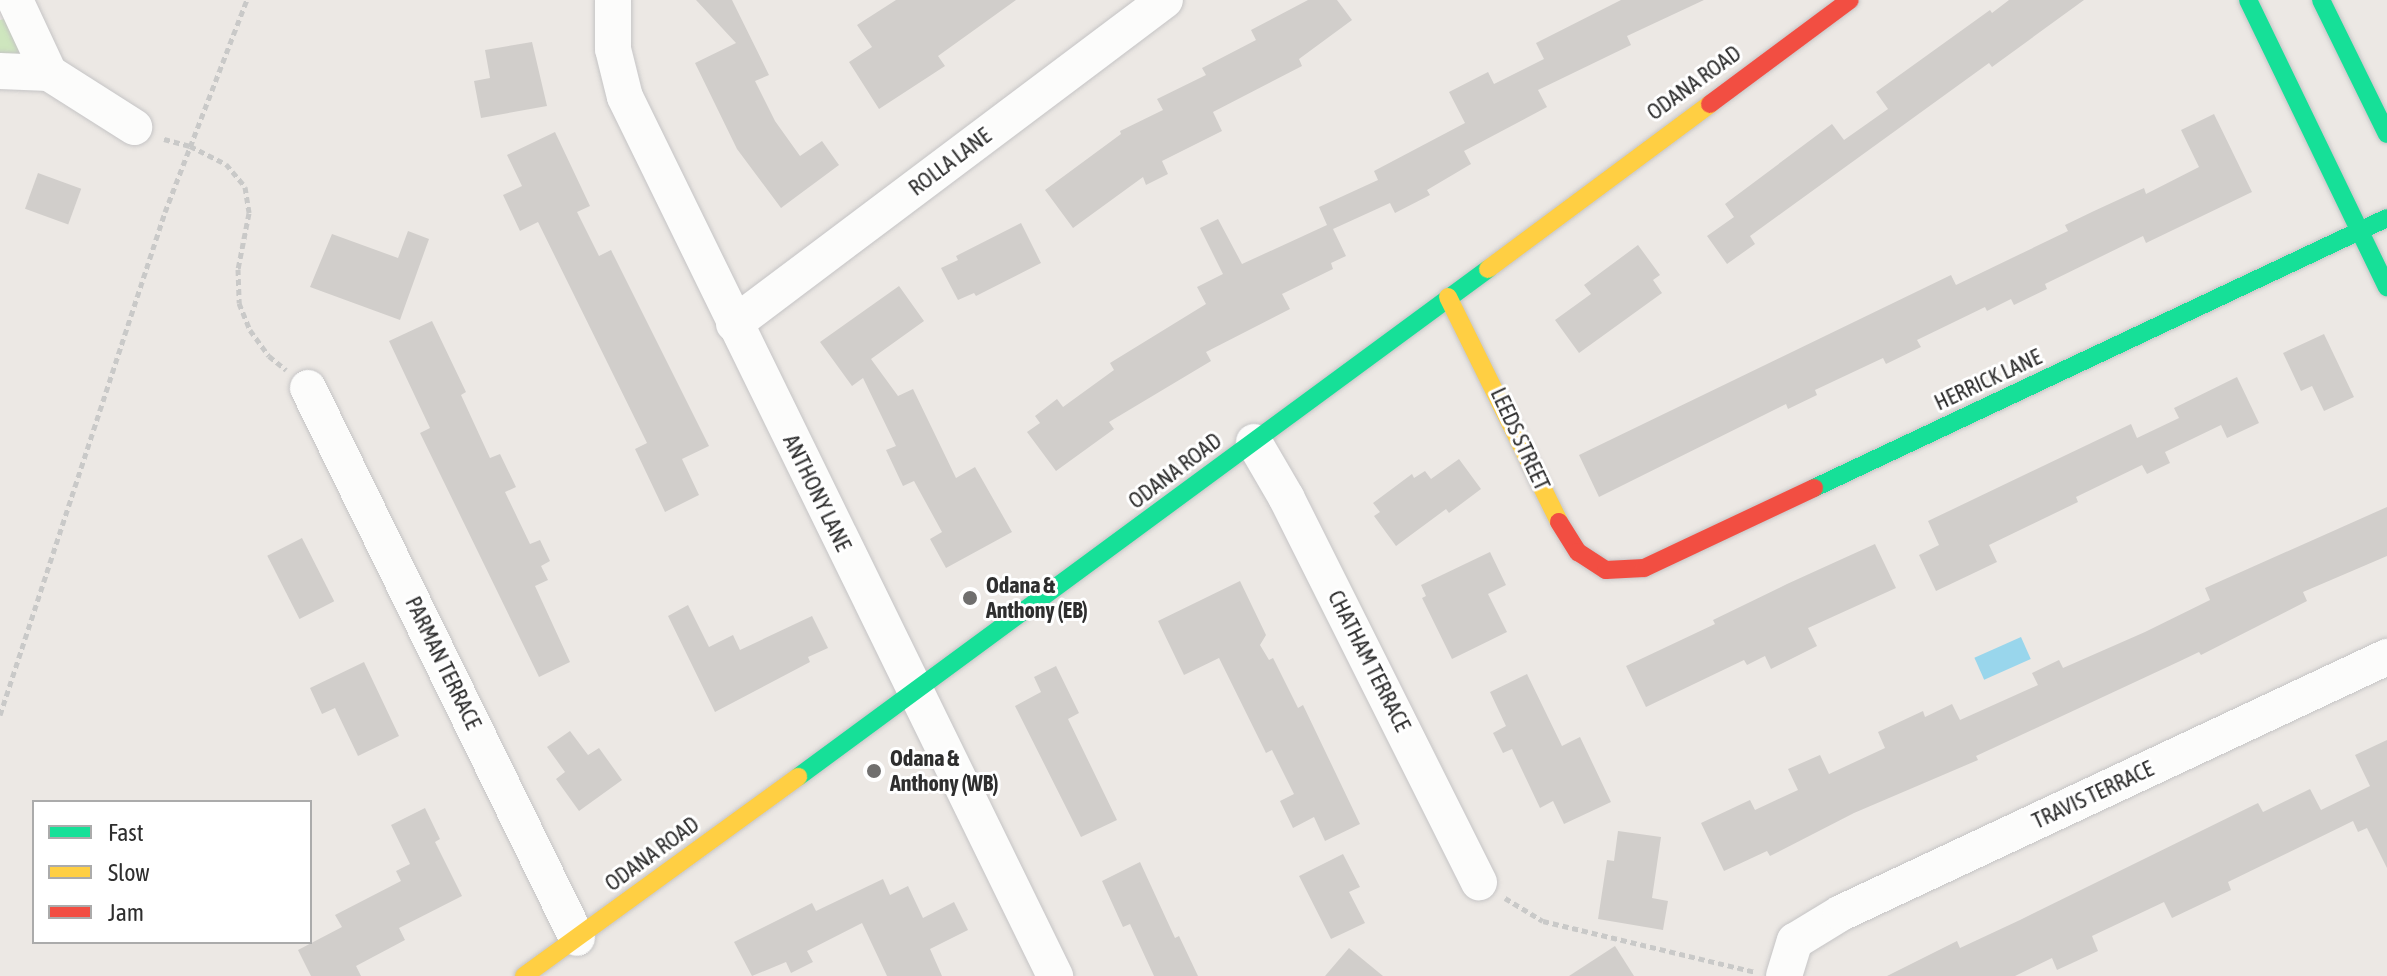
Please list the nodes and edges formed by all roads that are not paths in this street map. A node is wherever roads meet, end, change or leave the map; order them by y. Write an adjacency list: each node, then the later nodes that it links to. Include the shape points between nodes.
1 (15, 0): 8 (street)
2 (613, 0): 15 (street, ANTHONY LANE, via 613,49 625,97)
3 (1165, 0): 15 (street, ROLLA LANE)
4 (1850, 0): 14 (street, ODANA ROAD)
5 (2248, 0): 12 (street)
6 (2321, 0): 10 (street)
7 (0, 71): 8 (street)
8 (49, 73): 9 (street)
9 (134, 127)
10 (2387, 134)
11 (2387, 218): 12 (street, HERRICK LANE)
12 (2359, 231): 13 (street); 18 (street, HERRICK LANE, via 1644,568)
13 (2387, 287)
14 (1448, 297): 17 (street, ODANA ROAD); 18 (street, LEEDS STREET, via 1559,522 1578,552)
15 (734, 324): 20 (street, ANTHONY LANE)
16 (308, 388): 22 (street, PARMAN TERRACE)
17 (1254, 442): 20 (street, ODANA ROAD); 21 (street, CHATHAM TERRACE)
18 (1606, 570)
19 (2387, 657): 23 (street, TRAVIS TERRACE, via 1841,913 1795,941)
20 (914, 691): 22 (street, ODANA ROAD); 25 (street, ANTHONY LANE)
21 (1479, 882)
22 (577, 938): 24 (street, ODANA ROAD)
23 (1772, 975)
24 (524, 976)
25 (1055, 976)

